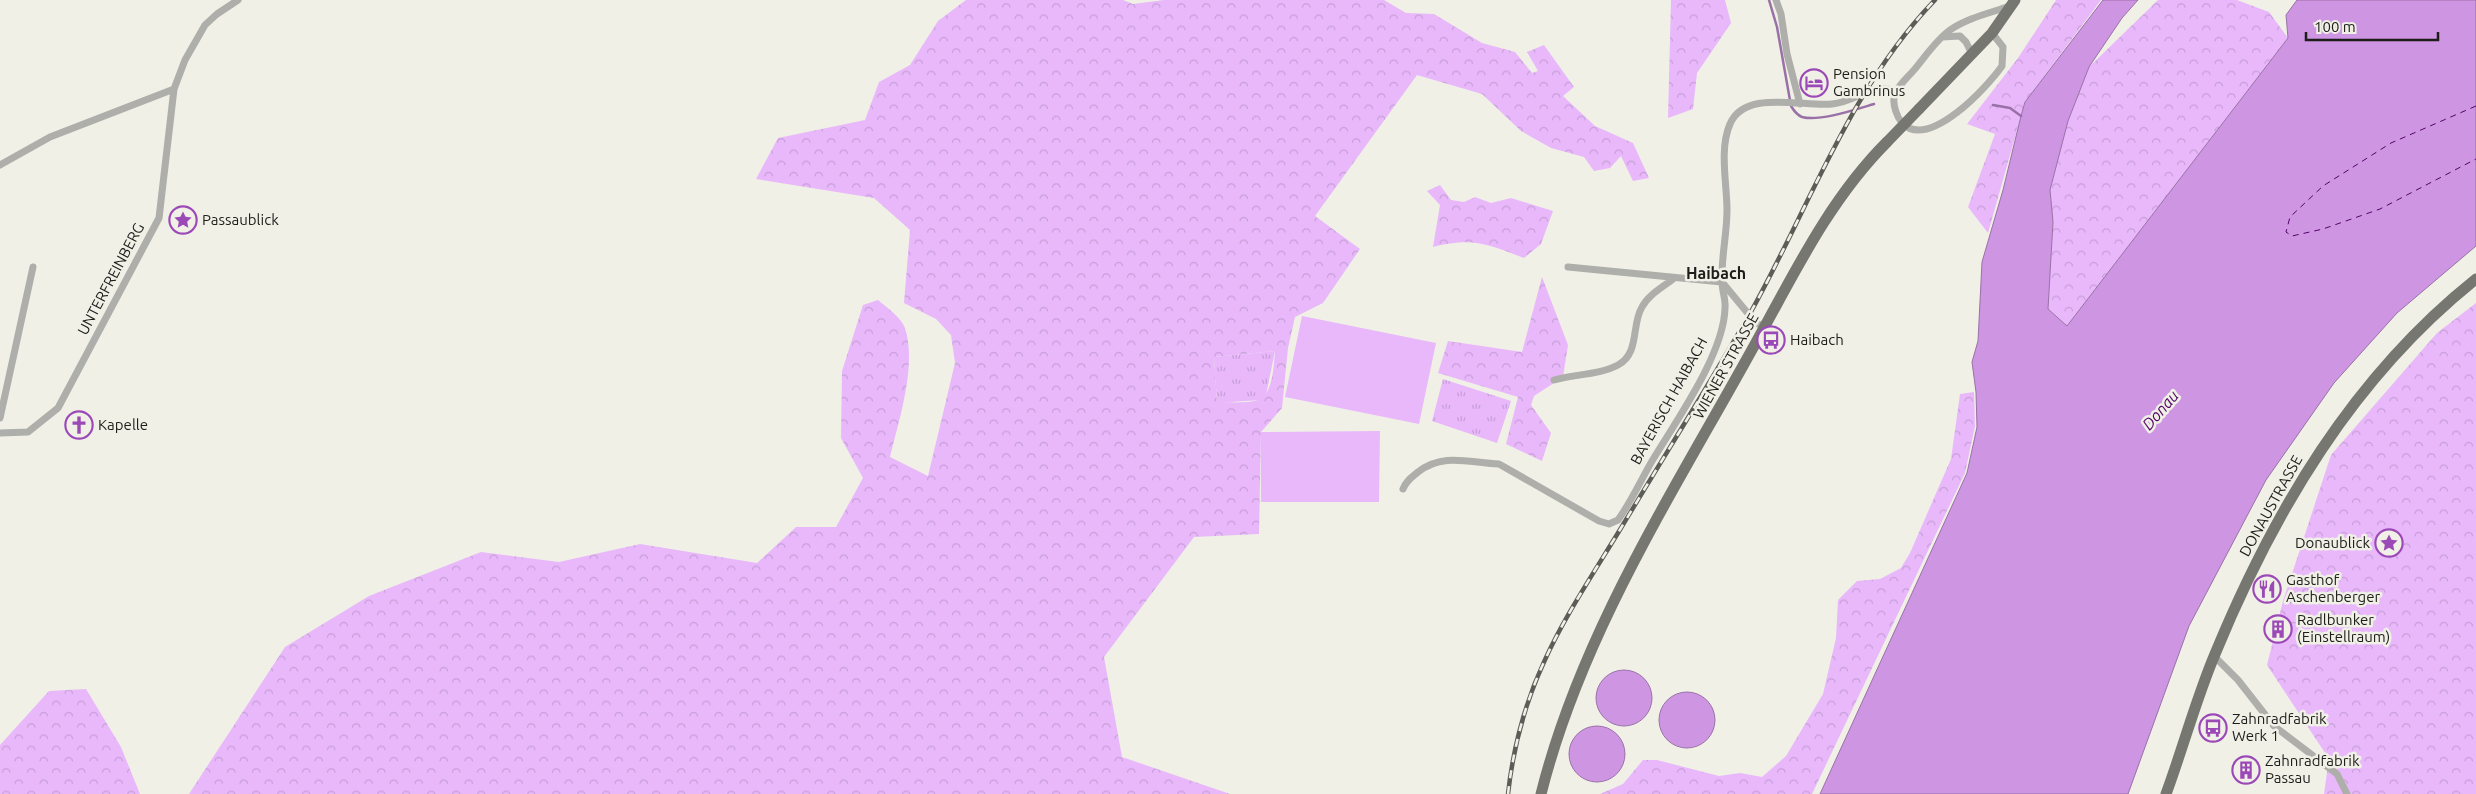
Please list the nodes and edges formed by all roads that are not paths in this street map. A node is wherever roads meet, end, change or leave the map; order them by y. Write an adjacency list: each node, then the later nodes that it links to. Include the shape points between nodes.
1 (238, 0): 7 (street, UNTERFREINBERG, via 205,25 185,60)
2 (1776, 0): 9 (street)
3 (2014, 2): 4 (main road, WIENER STRASSE); 5 (street, via 1968,20)
4 (1992, 33): 6 (main road, WIENER STRASSE); 8 (street, via 2003,47 2002,66 1964,108 1944,122 1926,129 1907,126 1895,109)
5 (1942, 37): 6 (street, via 1960,36); 8 (street)
6 (1972, 54): 16 (main road, WIENER STRASSE, bridge, via 1864,165 1841,195)
7 (174, 89): 10 (street, via 56,134); 19 (street, UNTERFREINBERG, via 159,218 58,408 28,432)
8 (1896, 91): 9 (street, BAYERISCH HAIBACH, via 1874,89 1836,103)
9 (1797, 103): 15 (street, BAYERISCH HAIBACH, via 1768,101 1747,108 1730,122 1725,141 1727,212)
10 (0, 165)
11 (1568, 267): 13 (street)
12 (33, 268): 18 (street)
13 (1673, 279): 15 (street); 17 (street, via 1641,307 1632,348 1619,364)
14 (2476, 279): 21 (main road, DONAUSTRASSE, via 2448,301 2390,361 2350,408 2309,466 2259,556)
15 (1722, 282): 16 (street, via 1755,322); 20 (street, BAYERISCH HAIBACH, via 1726,308 1715,349 1629,502 1614,522 1599,521 1499,464 1442,460 1425,467)
16 (1765, 328): 22 (main road, WIENER STRASSE, via 1645,541 1597,636 1561,726)
17 (1554, 380)
18 (0, 418)
19 (0, 433)
20 (1402, 489)
21 (2214, 656): 23 (main road, DONAUSTRASSE); 24 (street, via 2238,680 2274,726 2337,774)
22 (1541, 794)
23 (2166, 794)
24 (2347, 794)

